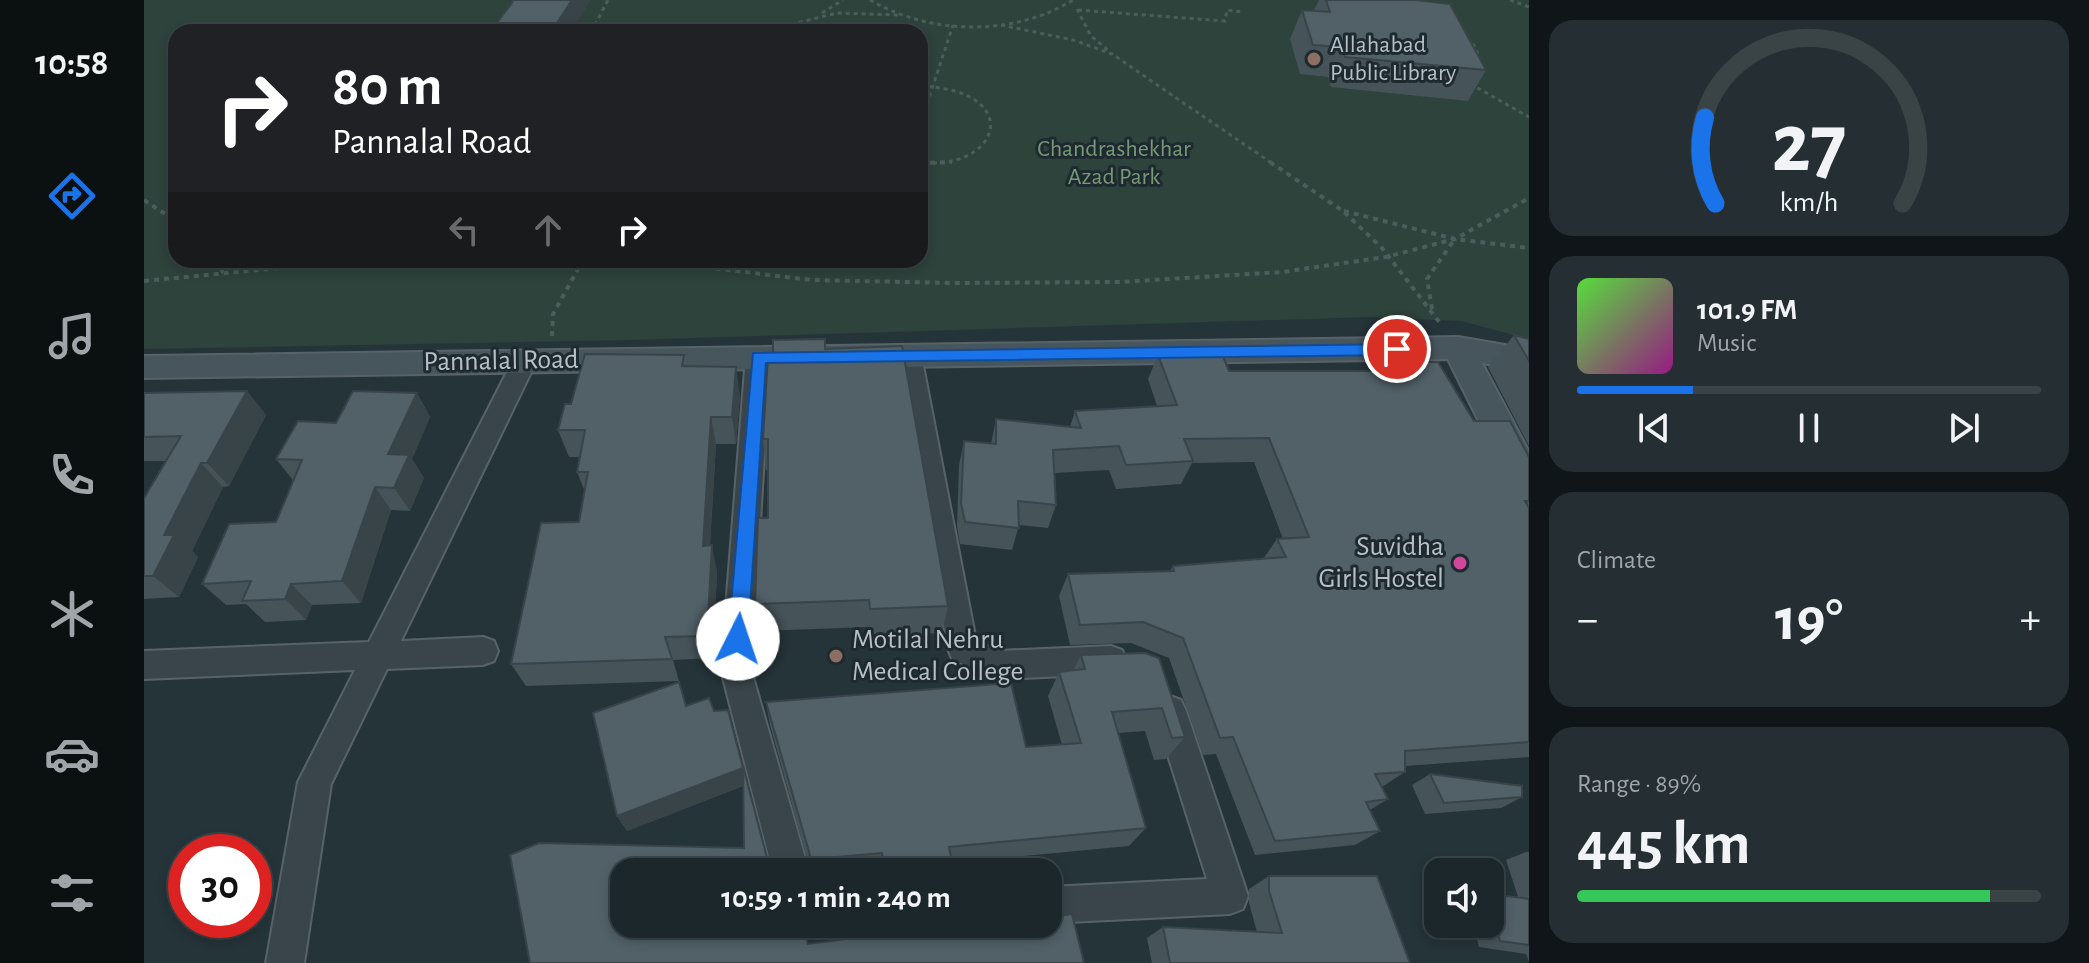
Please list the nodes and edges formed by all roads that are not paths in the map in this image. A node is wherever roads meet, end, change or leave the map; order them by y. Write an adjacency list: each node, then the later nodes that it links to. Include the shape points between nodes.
1 (1458, 348): 2 (street, Pannalal Road); 5 (street, Pannalal Road); 7 (street)
2 (910, 355): 3 (street, Pannalal Road); 12 (street, via 963,649 996,665 1131,660 1152,675 1230,896)
3 (758, 357): 4 (street, Pannalal Road); 11 (street, via 736,670)
4 (525, 360): 6 (street, Pannalal Road); 9 (street)
5 (1529, 360)
6 (144, 367)
7 (1529, 486)
8 (483, 651): 9 (street)
9 (377, 655): 10 (street); 13 (street, via 315,782)
10 (144, 665)
11 (787, 858)
12 (1062, 904)
13 (285, 963)

